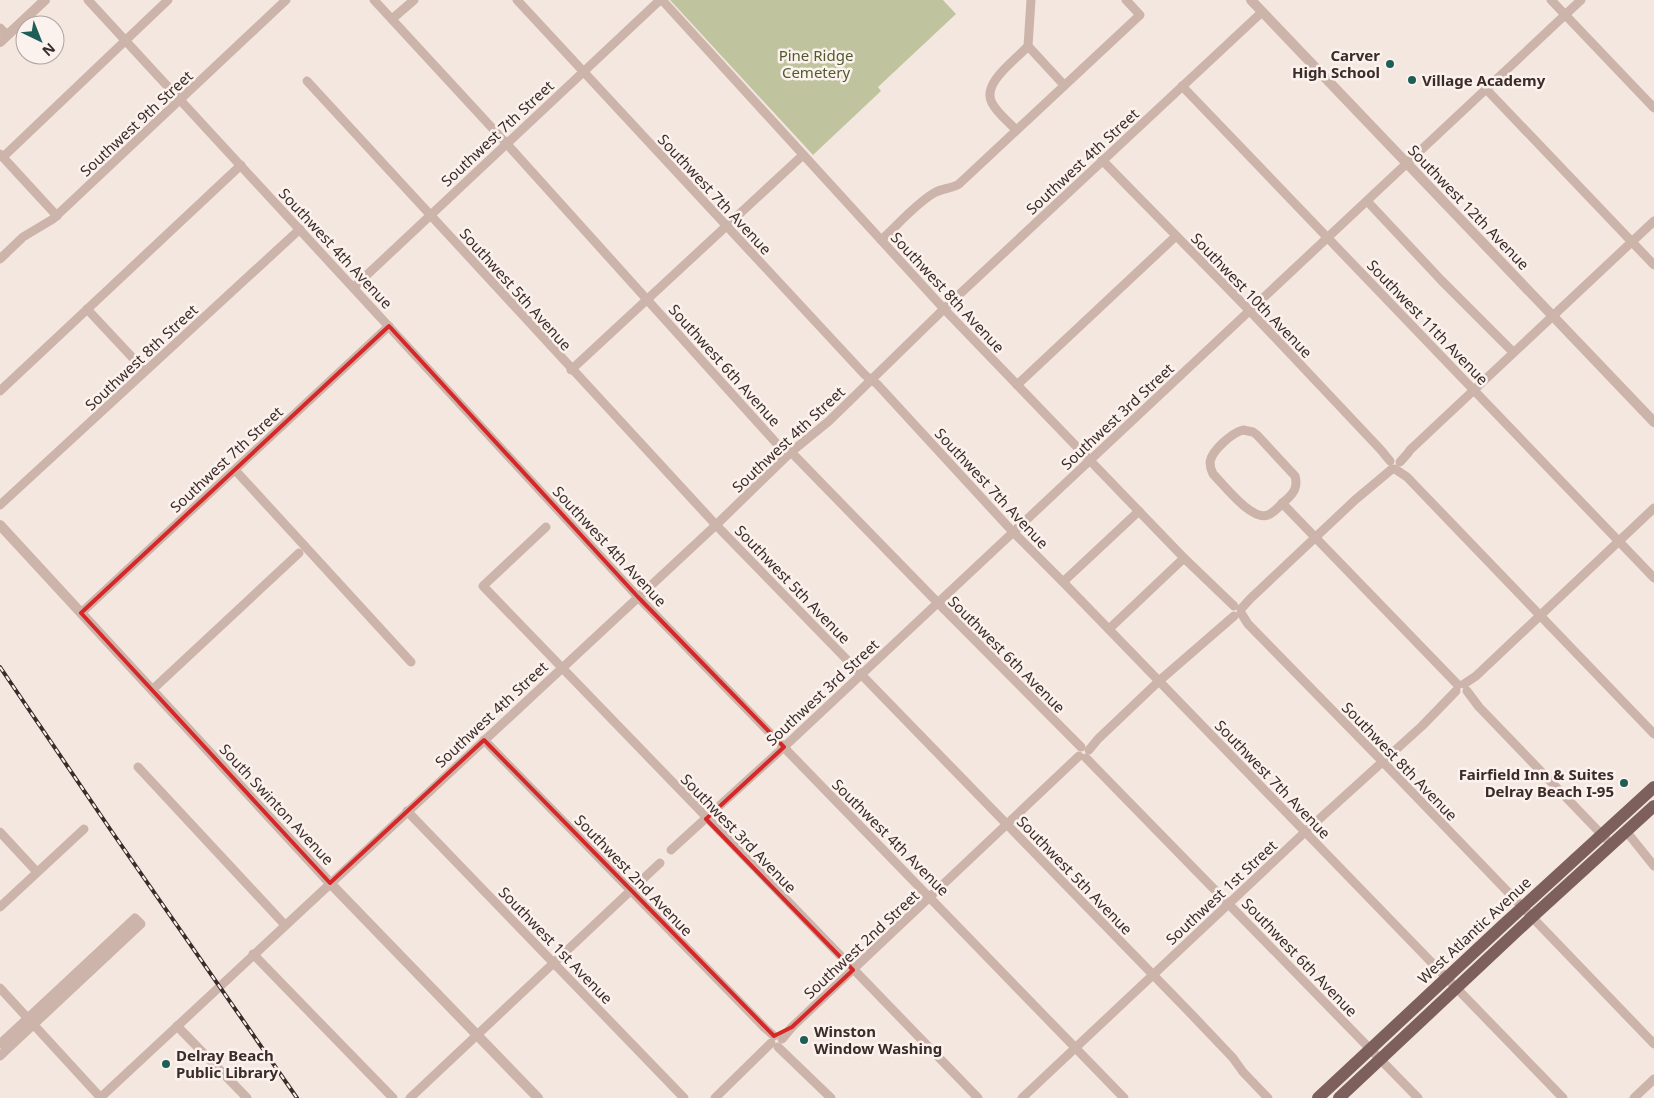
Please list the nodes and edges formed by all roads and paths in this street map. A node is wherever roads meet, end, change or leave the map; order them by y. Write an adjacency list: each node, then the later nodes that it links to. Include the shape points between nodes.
1 (45, 0): 17 (street)
2 (88, 0): 18 (street, Southwest 4th Avenue)
3 (168, 0): 18 (street)
4 (286, 0): 25 (street, Southwest 9th Street)
5 (374, 0): 16 (street, Southwest 6th Avenue)
6 (414, 0): 16 (street)
7 (517, 0): 20 (street, Southwest 7th Avenue)
8 (661, 0): 20 (street, Southwest 7th Street); 29 (street, Southwest 8th Avenue)
9 (1031, 0): 19 (street)
10 (1126, 0): 22 (street, via 1140,15)
11 (1251, 0): 14 (street, Southwest 12th Avenue)
12 (1551, 0): 15 (street)
13 (1582, 0): 15 (street, Southwest 3rd Street)
14 (1262, 12): 23 (street, Southwest 4th Street); 32 (street, Southwest 12th Avenue)
15 (1565, 15): 24 (street, Southwest 3rd Street); 26 (street)
16 (392, 20): 28 (street, Southwest 6th Avenue)
17 (2, 35)
18 (125, 41): 25 (street, Southwest 4th Avenue); 30 (street)
19 (1028, 46): 22 (street); 27 (street, via 994,81 990,90 993,105)
20 (583, 72): 28 (street, Southwest 7th Street); 38 (street, Southwest 7th Avenue)
21 (307, 81): 35 (street, Southwest 5th Avenue)
22 (1064, 85): 27 (street)
23 (1182, 86): 31 (street, Southwest 4th Street); 41 (street, Southwest 11th Avenue)
24 (1486, 89): 32 (street, Southwest 3rd Street); 43 (street)
25 (180, 100): 33 (street, Southwest 4th Avenue); 36 (street, Southwest 9th Street)
26 (1654, 108)
27 (1016, 130): 42 (street, via 959,184 925,199)
28 (506, 143): 35 (street, Southwest 7th Street); 47 (street, Southwest 6th Avenue)
29 (803, 155): 38 (street); 42 (street, Southwest 8th Avenue)
30 (2, 156): 36 (street)
31 (1102, 160): 40 (street, Southwest 10th Avenue); 49 (street, Southwest 4th Street)
32 (1407, 164): 34 (street, Southwest 3rd Street); 51 (street, Southwest 12th Avenue)
33 (241, 165): 39 (street, Southwest 4th Avenue); 48 (street)
34 (1367, 201): 41 (street, Southwest 3rd Street); 53 (street)
35 (430, 215): 46 (street, Southwest 7th Street); 54 (street, Southwest 5th Avenue)
36 (57, 216): 44 (street, Southwest 9th Street, via 23,238)
37 (1654, 221): 43 (street, Southwest 2nd Street)
38 (725, 226): 47 (street); 56 (street, Southwest 7th Avenue)
39 (300, 229): 46 (street, Southwest 4th Avenue); 55 (street, Southwest 8th Street)
40 (1176, 236): 50 (street, Southwest 10th Avenue); 57 (street)
41 (1328, 237): 50 (street, Southwest 3rd Street); 59 (street, Southwest 11th Avenue)
42 (881, 240): 49 (street, Southwest 8th Avenue)
43 (1631, 242): 45 (street); 51 (street, Southwest 2nd Street)
44 (0, 259)
45 (1654, 265)
46 (354, 287): 52 (street, Southwest 4th Avenue)
47 (648, 300): 54 (street); 61 (street, Southwest 6th Avenue, via 778,445)
48 (87, 309): 55 (street); 58 (street)
49 (945, 310): 56 (street, Southwest 4th Street); 57 (street, Southwest 8th Avenue)
50 (1250, 311): 62 (street, Southwest 3rd Street); 63 (street, Southwest 10th Avenue)
51 (1552, 316): 53 (street, Southwest 2nd Street); 60 (street, Southwest 12th Avenue)
52 (389, 326): 64 (street, Southwest 7th Street); 79 (street, Southwest 4th Avenue)
53 (1513, 352): 59 (street, Southwest 2nd Street)
54 (572, 370): 70 (street, Southwest 5th Avenue)
55 (145, 371): 66 (street, Southwest 8th Street)
56 (869, 380): 61 (street, Southwest 4th Street); 72 (street, Southwest 7th Avenue, via 883,391)
57 (1017, 385): 62 (street, Southwest 8th Avenue)
58 (0, 390)
59 (1473, 390): 63 (street, Southwest 2nd Street); 74 (street, Southwest 11th Avenue)
60 (1654, 422)
61 (791, 452): 70 (street, Southwest 4th Street); 80 (street, Southwest 6th Avenue)
62 (1090, 460): 68 (street, Southwest 8th Avenue); 72 (street, Southwest 3rd Street)
63 (1394, 464): 73 (street, Southwest 2nd Street); 83 (street, Southwest 10th Avenue)
64 (235, 470): 82 (street, Southwest 7th Street); 85 (street)
65 (1282, 503): 65 (street, via 1264,516 1249,511 1214,474 1210,464 1216,451 1238,432 1253,432 1295,476 1294,491); 73 (street)
66 (0, 505)
67 (1654, 508): 74 (street, Southwest 1st Street)
68 (1139, 511): 76 (street, Southwest 8th Avenue); 78 (street)
69 (0, 525): 82 (street, South Swinton Avenue)
70 (716, 525): 79 (street, Southwest 4th Street); 87 (street, Southwest 5th Avenue)
71 (546, 528): 86 (street, Southwest 3rd Avenue, via 483,586)
72 (1013, 532): 78 (street, Southwest 7th Avenue); 80 (street, Southwest 3rd Street)
73 (1315, 538): 81 (street, Southwest 2nd Street); 90 (street)
74 (1619, 541): 77 (street, Southwest 11th Avenue); 83 (street, Southwest 1st Street)
75 (300, 552): 89 (street)
76 (1184, 558): 81 (street, Southwest 8th Avenue, via 1222,595 1227,606); 84 (street)
77 (1654, 578)
78 (1063, 582): 84 (street, Southwest 7th Avenue)
79 (638, 596): 86 (street, Southwest 4th Street); 93 (street, Southwest 4th Avenue)
80 (938, 603): 87 (street, Southwest 3rd Street); 94 (street, Southwest 6th Avenue)
81 (1236, 611): 88 (street, Southwest 2nd Street, via 1220,622 1219,628); 95 (street, Southwest 8th Avenue)
82 (81, 613): 89 (street, South Swinton Avenue)
83 (1540, 615): 90 (street, Southwest 1st Street); 91 (street, Southwest 10th Avenue)
84 (1109, 629): 88 (street, Southwest 7th Avenue)
85 (411, 662)
86 (561, 668): 92 (street, Southwest 4th Street); 100 (street, Southwest 3rd Avenue)
87 (862, 674): 93 (street, Southwest 3rd Street); 101 (street, Southwest 5th Avenue)
88 (1159, 681): 94 (street, Southwest 2nd Street); 105 (street, Southwest 7th Avenue)
89 (152, 690): 112 (street, South Swinton Avenue)
90 (1462, 690): 95 (street, Southwest 1st Street); 106 (street)
91 (1654, 734)
92 (484, 740): 99 (street, Southwest 4th Street); 113 (street, Southwest 2nd Avenue)
93 (784, 747): 100 (street, Southwest 3rd Street); 114 (street, Southwest 4th Avenue)
94 (1084, 752): 101 (street, Southwest 2nd Street); 115 (street, Southwest 6th Avenue)
95 (1383, 762): 105 (street, Southwest 1st Street); 117 (street, Southwest 8th Avenue)
96 (138, 767): 119 (street)
97 (1654, 787): 106 (main road, West Atlantic Avenue)
98 (1654, 806): 103 (main road, West Atlantic Avenue)
99 (407, 811): 112 (street, Southwest 4th Street); 121 (street, Southwest 1st Avenue)
100 (706, 819): 108 (street, Southwest 3rd Street); 122 (street, Southwest 3rd Avenue)
101 (1008, 825): 114 (street, Southwest 2nd Street); 123 (street, Southwest 5th Avenue)
102 (84, 829): 111 (street)
103 (1626, 831): 107 (main road, West Atlantic Avenue); 110 (street)
104 (0, 832): 111 (street)
105 (1305, 832): 115 (street, Southwest 1st Street); 124 (street, Southwest 7th Avenue)
106 (1601, 834): 107 (street); 117 (main road, West Atlantic Avenue)
107 (1611, 845): 118 (main road, West Atlantic Avenue)
108 (671, 850)
109 (660, 863): 113 (street)
110 (1654, 866)
111 (38, 872): 116 (street)
112 (330, 883): 119 (street, Southwest 4th Street); 129 (street, South Swinton Avenue)
113 (630, 891): 121 (street); 130 (street, Southwest 2nd Avenue)
114 (930, 897): 122 (street, Southwest 2nd Street); 133 (street, Southwest 4th Avenue)
115 (1230, 903): 123 (street, Southwest 1st Street); 134 (street, Southwest 6th Avenue)
116 (0, 907)
117 (1523, 907): 118 (street, Southwest 8th Avenue); 124 (main road, West Atlantic Avenue)
118 (1532, 917): 126 (main road, West Atlantic Avenue); 132 (street, Southwest 8th Avenue)
119 (285, 925): 120 (street, Southwest 4th Street)
120 (254, 954): 128 (street, Southwest 4th Street); 140 (street)
121 (554, 963): 129 (street); 143 (street, Southwest 1st Avenue)
122 (853, 970): 130 (street, Southwest 2nd Street); 146 (street, Southwest 3rd Avenue)
123 (1153, 975): 133 (street, Southwest 1st Street); 149 (street, Southwest 5th Avenue)
124 (1446, 977): 126 (street, Southwest 7th Avenue); 134 (main road, West Atlantic Avenue)
125 (0, 988): 127 (street)
126 (1456, 988): 136 (main road, West Atlantic Avenue); 153 (street, Southwest 7th Avenue)
127 (31, 1021): 127 (street, via 141,924 135,918); 131 (street); 135 (street); 138 (street)
128 (177, 1026): 138 (street, Southwest 4th Street); 139 (street)
129 (477, 1035): 141 (street); 142 (street, South Swinton Avenue)
130 (776, 1041): 144 (street, Southwest 2nd Street); 145 (street, Southwest 2nd Avenue)
131 (0, 1044)
132 (1654, 1044)
133 (1076, 1048): 147 (street, Southwest 1st Street); 148 (street, Southwest 4th Avenue)
134 (1370, 1049): 136 (street, Southwest 6th Avenue); 150 (main road, West Atlantic Avenue)
135 (0, 1056)
136 (1380, 1059): 151 (main road, West Atlantic Avenue); 152 (street, Southwest 6th Avenue)
137 (1654, 1079): 154 (street)
138 (100, 1098)
139 (247, 1098)
140 (393, 1098)
141 (410, 1098)
142 (538, 1098)
143 (684, 1098)
144 (715, 1098)
145 (831, 1098)
146 (978, 1098)
147 (1022, 1098)
148 (1124, 1098)
149 (1268, 1098)
150 (1318, 1098)
151 (1339, 1098)
152 (1418, 1098)
153 (1563, 1098)
154 (1634, 1098)

